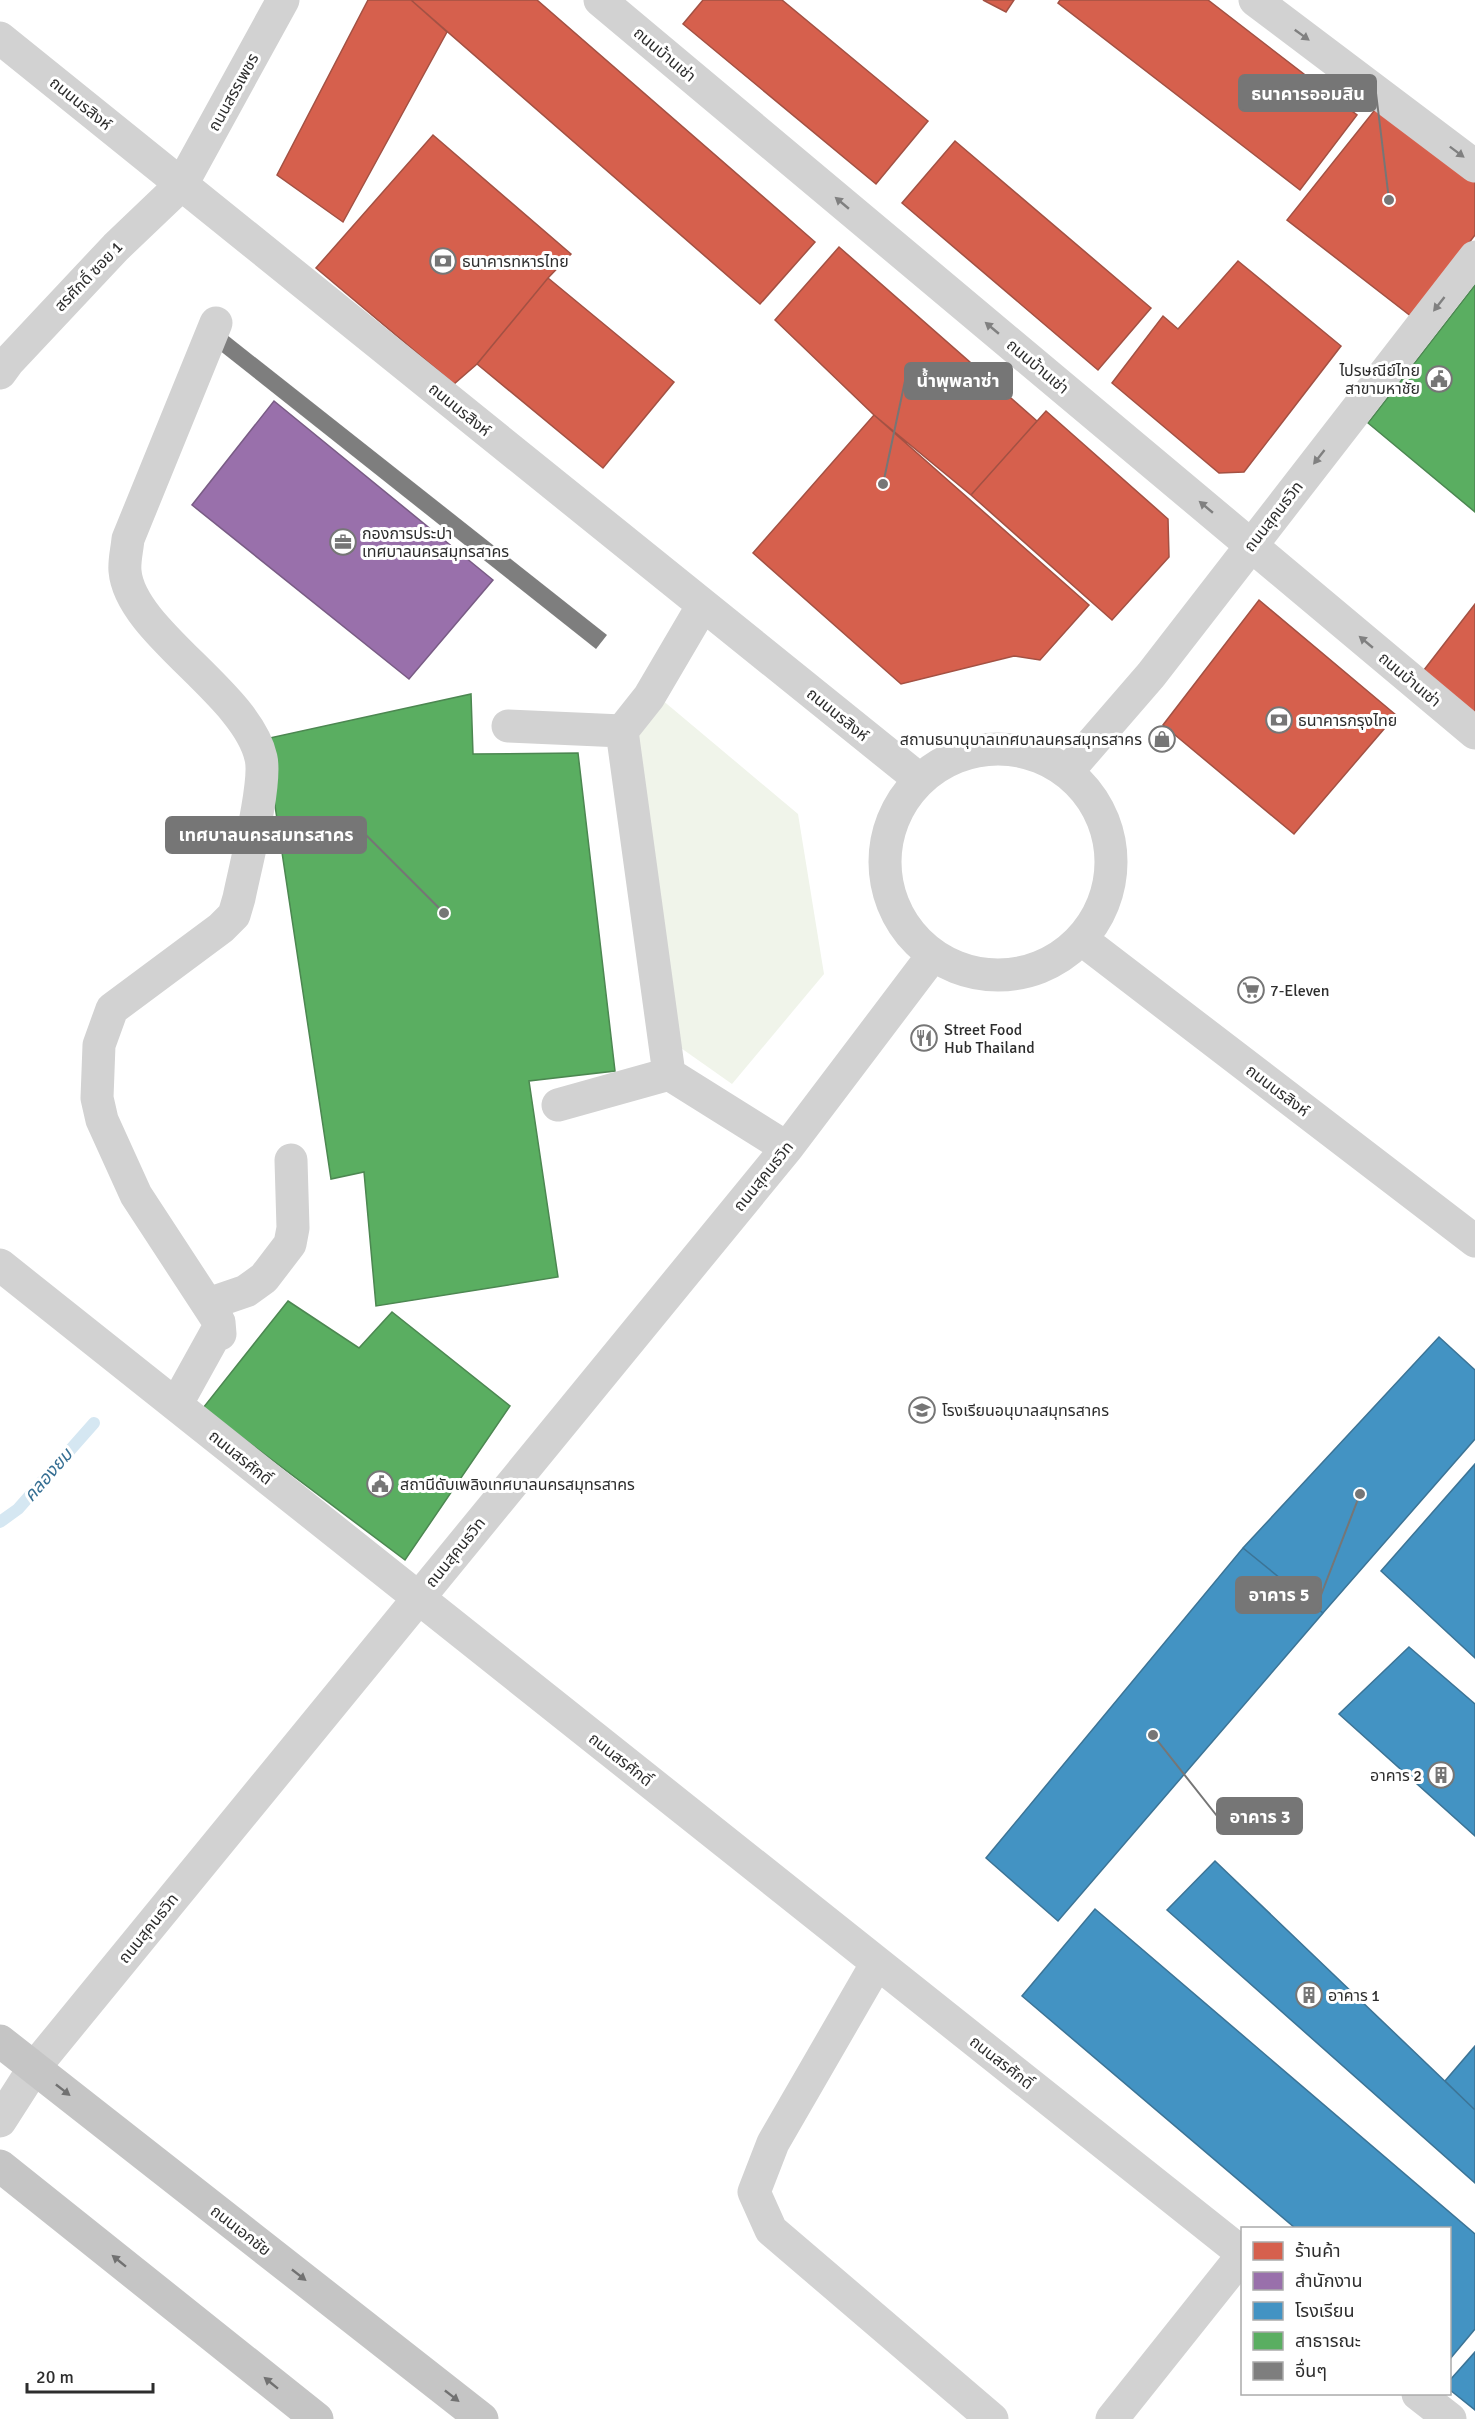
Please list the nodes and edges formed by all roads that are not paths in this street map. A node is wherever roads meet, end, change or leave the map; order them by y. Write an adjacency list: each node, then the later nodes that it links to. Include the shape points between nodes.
1 (283, 0): 6 (street, ถนนสรรเพชร)
2 (600, 0): 10 (street, ถนนบ้านเช่า, one-way to 2)
3 (1255, 0): 5 (street, one-way to 5)
4 (0, 38): 6 (street, ถนนนรสิงห์)
5 (1475, 166)
6 (182, 184): 9 (street, สรศักดิ์ ซอย 1, via 116,247); 11 (street, ถนนนรสิงห์)
7 (1475, 257): 10 (street, ถนนสุคนธวิท, one-way to 10)
8 (216, 323): 25 (street, via 128,539 125,572 137,606 231,707 249,732 261,758 261,785 234,915 112,1010 99,1046 97,1098 102,1120 136,1195)
9 (0, 373)
10 (1251, 545): 14 (street, ถนนบ้านเช่า, one-way to 10); 15 (street, ถนนสุคนธวิท, via 1151,675)
11 (703, 605): 13 (street, via 649,697); 16 (street, ถนนนรสิงห์)
12 (508, 726): 13 (street)
13 (622, 731): 19 (street)
14 (1475, 733)
15 (1067, 772): 16 (street, via 1018,750 992,749 940,763); 17 (street, via 1088,794 1103,820 1110,849 1109,881 1101,910)
16 (919, 779): 18 (street, via 894,816 886,837 884,870 892,903 909,932)
17 (1081, 939): 18 (street, via 1056,959 1033,970 1007,975 956,968); 23 (street, ถนนนรสิงห์)
18 (933, 955): 21 (street, ถนนสุคนธวิท)
19 (669, 1074): 20 (street); 21 (street)
20 (558, 1105)
21 (787, 1148): 27 (street, ถนนสุคนธวิท)
22 (291, 1160): 25 (street, via 290,1244 264,1278 246,1291)
23 (1475, 1241)
24 (0, 1265): 26 (street, ถนนสรศักดิ์)
25 (208, 1304): 26 (street, via 219,1322 220,1334 217,1330)
26 (176, 1405): 27 (street, ถนนสรศักดิ์)
27 (418, 1598): 28 (street, ถนนสรศักดิ์); 30 (street, ถนนสุคนธวิท)
28 (877, 1963): 33 (street, ถนนสรศักดิ์); 38 (street, via 773,2143 754,2192 771,2230)
29 (0, 2041): 30 (main road, ถนนเอกชัย)
30 (34, 2068): 31 (street, ถนนสุคนธวิท); 37 (main road, ถนนเอกชัย, one-way to 37)
31 (0, 2121)
32 (0, 2166): 36 (main road, one-way to 32)
33 (1241, 2254)
34 (1241, 2256): 39 (street)
35 (1419, 2395): 40 (street)
36 (317, 2419)
37 (482, 2419)
38 (992, 2419)
39 (1112, 2419)
40 (1450, 2419)

